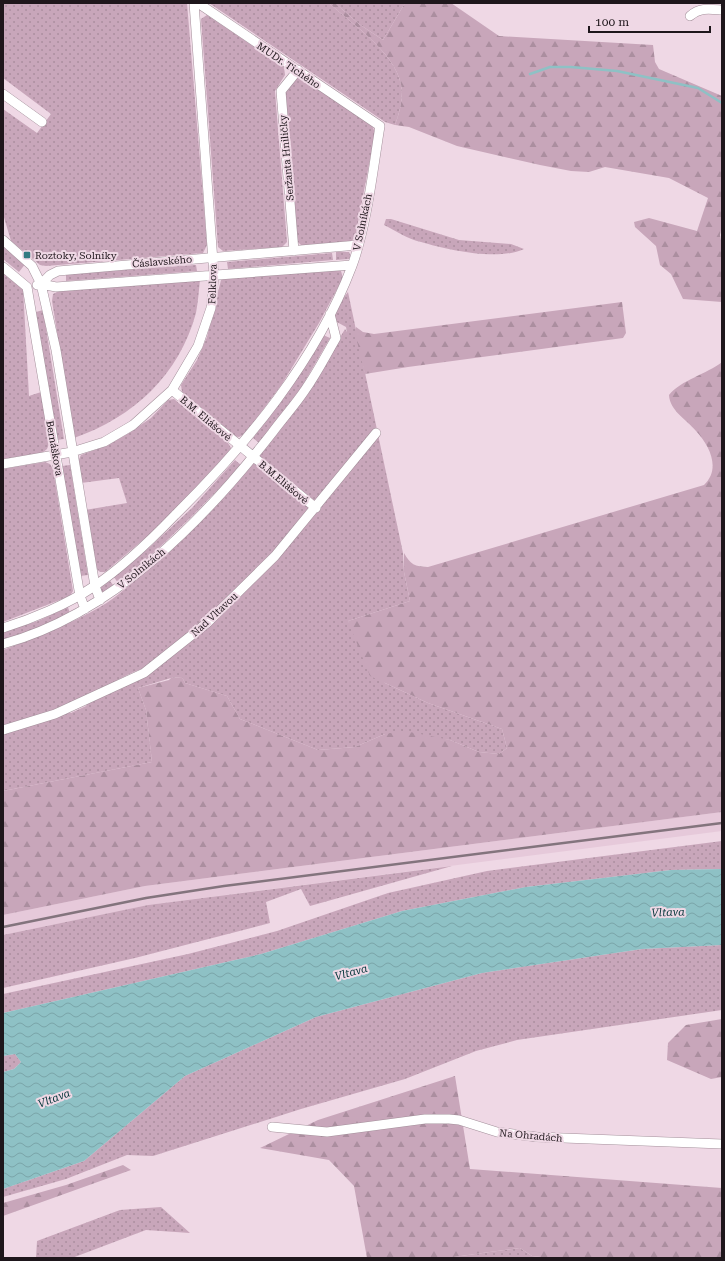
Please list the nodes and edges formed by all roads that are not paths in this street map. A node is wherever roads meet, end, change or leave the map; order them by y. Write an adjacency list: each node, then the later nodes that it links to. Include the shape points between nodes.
1 (194, 3): 12 (street, Felklova)
2 (198, 3): 5 (street, MUDr. Tichého)
3 (722, 10): 4 (street, via 705,8)
4 (690, 16)
5 (298, 70): 8 (street, MUDr. Tichého); 11 (street, Seržanta Hniličky, via 281,91)
6 (3, 94): 7 (street)
7 (42, 122)
8 (380, 126): 10 (street, V Solníkách)
9 (3, 240): 16 (street, Bernáškova, via 32,266)
10 (358, 245): 11 (street, Čáslavského); 13 (street, V Solníkách)
11 (294, 251): 12 (street, Čáslavského)
12 (213, 256): 15 (street, Felklova); 16 (street, Čáslavského, via 58,271)
13 (352, 265): 15 (street, Čáslavského); 18 (street, V Solníkách)
14 (3, 266): 17 (street)
15 (214, 275): 16 (street, Čáslavského, via 56,287); 19 (street, Felklova, via 211,308 198,346)
16 (41, 284): 17 (street, Čáslavského); 22 (street, Bernáškova, via 56,350)
17 (27, 287): 23 (street, Bernáškova)
18 (330, 314): 21 (street, V Solníkách, via 292,380); 24 (street, V Solníkách, via 336,338 305,390)
19 (172, 390): 21 (street, B.M. Eliášové); 22 (street, Felklova, via 133,425 104,442)
20 (376, 433): 26 (street, Nad Vltavou)
21 (240, 447): 24 (street); 27 (street, V Solníkách, via 166,524 132,556)
22 (72, 452): 23 (street, Felklova); 27 (street, Bernáškova)
23 (56, 455): 25 (street, Felklova); 28 (street, Bernáškova)
24 (253, 457): 26 (street, B.M.Eliášové); 29 (street, V Solníkách, via 212,504 178,536 135,574)
25 (3, 464)
26 (316, 508): 33 (street, Nad Vltavou, via 275,556 207,623 144,673 55,714)
27 (94, 586): 28 (street, V Solníkách); 29 (street, Bernáškova)
28 (80, 596): 30 (street, Bernáškova); 31 (street, V Solníkách)
29 (100, 600): 30 (street, V Solníkách)
30 (85, 609): 32 (street, V Solníkách)
31 (3, 628)
32 (3, 644)
33 (3, 730)
34 (272, 1127): 35 (street, Na Ohradách, via 327,1132 425,1119 449,1119 511,1134)
35 (722, 1144)

